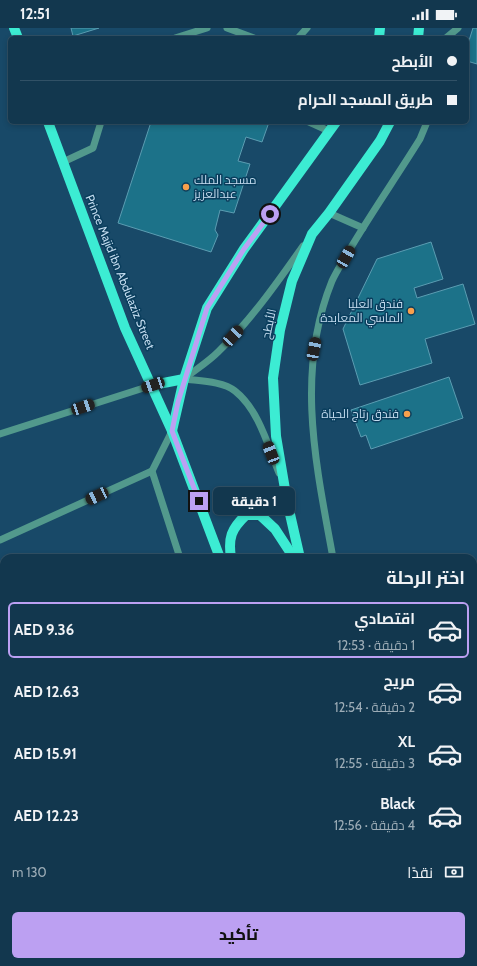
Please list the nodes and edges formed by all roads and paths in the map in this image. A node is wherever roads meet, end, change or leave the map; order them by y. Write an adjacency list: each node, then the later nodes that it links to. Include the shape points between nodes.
1 (207, 28): 6 (street)
2 (227, 28): 7 (street)
3 (307, 28): 8 (street)
4 (458, 28): 5 (street)
5 (450, 34)
6 (181, 36)
7 (249, 36)
8 (300, 36)
9 (49, 124): 16 (main road, Prince Majid ibn Abdulaziz Street)
10 (100, 124): 16 (street, via 93,148)
11 (313, 124): 15 (street)
12 (334, 124): 15 (main road)
13 (389, 124): 17 (main road, الأبطح, via 380,141)
14 (426, 124): 18 (street, via 420,140)
15 (329, 131): 20 (main road, via 244,249 207,308)
16 (62, 162): 21 (main road, Prince Majid ibn Abdulaziz Street, via 125,328)
17 (329, 213): 18 (street); 19 (main road, الأبطح)
18 (363, 228): 32 (street, via 332,280 319,323 312,362 311,409 318,475)
19 (312, 234): 20 (street, via 269,295 241,328 217,353); 25 (main road, الأبطح, via 292,282 272,378 276,436)
20 (184, 379): 21 (main road); 22 (main road); 25 (street, via 235,390 253,411)
21 (153, 385): 22 (main road, Prince Majid ibn Abdulaziz Street); 23 (street)
22 (172, 431): 24 (street); 28 (main road, Prince Majid ibn Abdulaziz Street)
23 (0, 434)
24 (152, 471): 26 (street); 27 (street)
25 (285, 490): 31 (main road, الأبطح)
26 (0, 540)
27 (179, 554)
28 (218, 554)
29 (230, 554): 30 (main road, via 229,544 235,526 246,515 260,515 275,529)
30 (291, 554)
31 (299, 554)
32 (333, 554)

